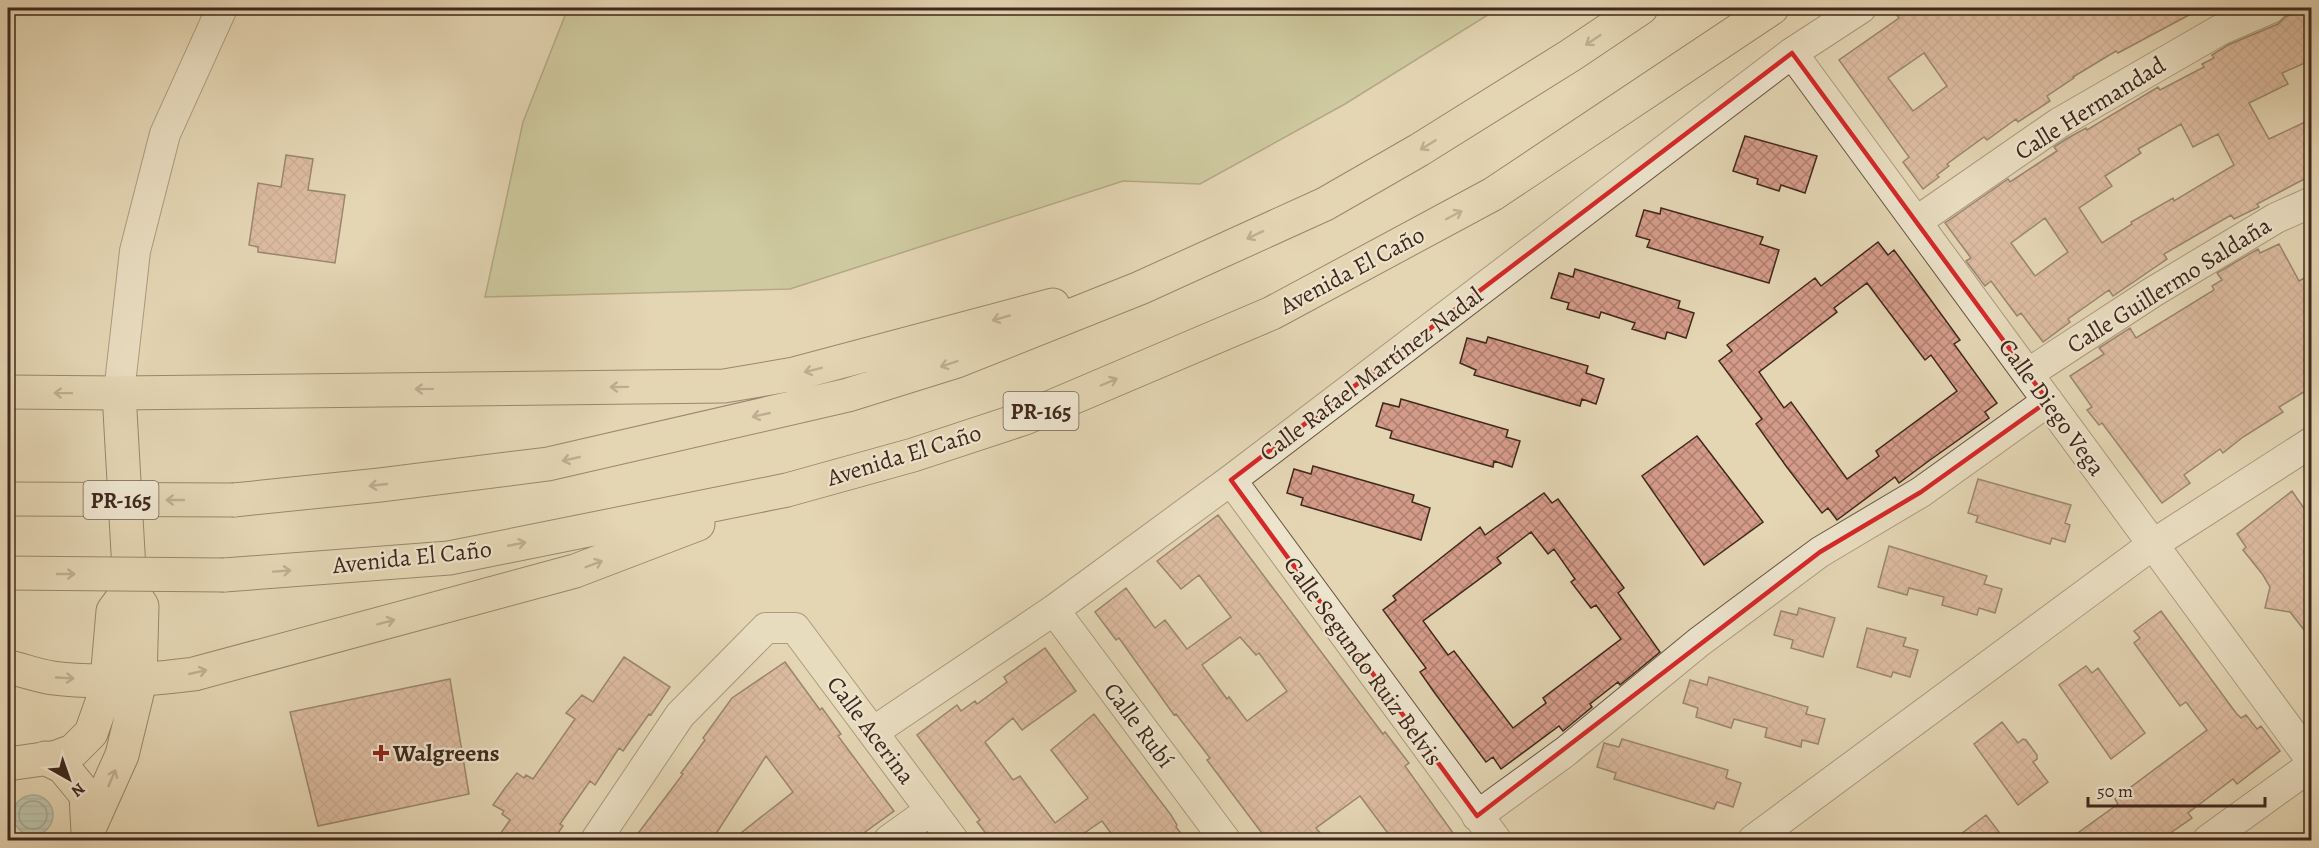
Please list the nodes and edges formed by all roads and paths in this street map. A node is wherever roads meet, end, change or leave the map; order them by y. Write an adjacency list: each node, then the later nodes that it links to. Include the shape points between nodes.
1 (222, 8): 12 (street, via 165,134 135,251)
2 (1641, 8): 9 (main road, PR-165, one-way to 9, via 1429,144 1324,204)
3 (1772, 8): 16 (main road, Avenida El Caño / PR-165, one-way to 3, via 1025,418 1272,314 1493,194)
4 (1862, 8): 6 (street, Calle Rafael Martínez Nadal)
5 (2271, 8): 8 (street, Calle Hermandad, via 2220,30 2059,123)
6 (1792, 53): 8 (street, Calle Diego Vega); 15 (street, Calle Rafael Martínez Nadal)
7 (2312, 202): 10 (street, Calle Guillermo Saldaña, via 2276,218 2153,292)
8 (1916, 222): 10 (street, Calle Diego Vega)
9 (1140, 288): 12 (main road, one-way to 12, via 1032,309 794,374 724,386); 17 (main road, PR-165, one-way to 17, bridge, via 957,361 848,395 548,464 234,500)
10 (2029, 373): 13 (street, Calle Diego Vega)
11 (8, 392): 12 (main road, one-way to 11)
12 (119, 393): 20 (main road)
13 (2048, 401): 18 (street, Calle Diego Vega); 30 (street, via 1921,492 1820,552)
14 (2312, 442): 18 (street)
15 (1231, 480): 21 (street, Calle Rafael Martínez Nadal); 30 (street, Calle Segundo Ruiz Belvis)
16 (787, 490): 19 (main road, Avenida El Caño / PR-165, one-way to 16, bridge, via 224,575 449,558); 24 (main road, one-way to 16, via 194,674 575,571)
17 (8, 499)
18 (2152, 545): 27 (street, Calle Diego Vega); 37 (street)
19 (8, 573)
20 (130, 588): 23 (main road, via 113,611); 24 (main road, via 142,606)
21 (1054, 610): 25 (street, Calle Rafael Martínez Nadal); 35 (street, Calle Rubí)
22 (8, 667): 23 (main road, one-way to 23, via 53,678)
23 (106, 680): 24 (main road); 26 (main road, via 91,733 73,752)
24 (140, 681): 31 (main road, one-way to 24, via 122,756)
25 (873, 732): 29 (street, Calle Acerina); 32 (street, Calle Acerina, via 795,628 766,628 680,715)
26 (45, 758): 28 (main road); 31 (main road, via 63,767 86,795)
27 (2312, 763): 38 (street)
28 (8, 764)
29 (930, 810): 33 (street); 34 (street, Calle Acerina)
30 (1478, 816): 36 (street, Calle Segundo Ruiz Belvis)
31 (87, 836)
32 (596, 840)
33 (889, 840)
34 (953, 840)
35 (1225, 840)
36 (1496, 840)
37 (1753, 840)
38 (2208, 840)

